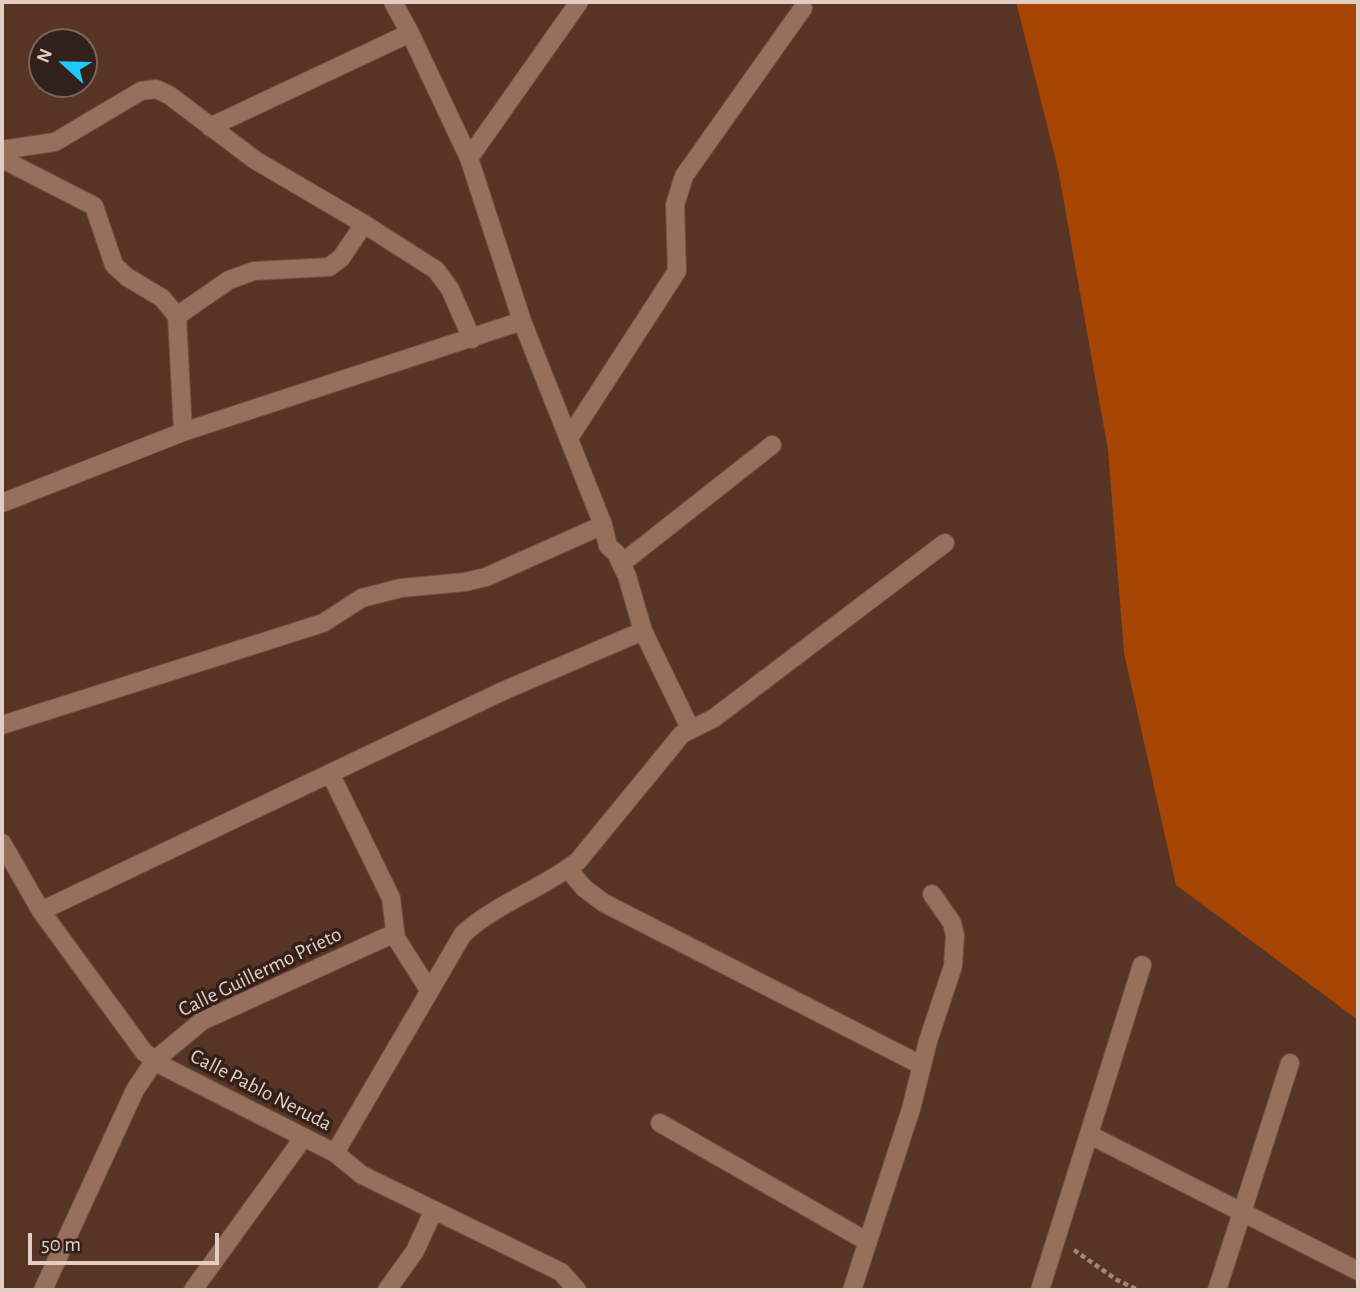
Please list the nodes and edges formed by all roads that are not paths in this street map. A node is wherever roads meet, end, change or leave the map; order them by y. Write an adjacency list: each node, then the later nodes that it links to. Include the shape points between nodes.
1 (393, 2): 4 (street)
2 (579, 2): 7 (street)
3 (803, 8): 14 (street, via 684,176 676,205 677,271)
4 (410, 33): 5 (street); 7 (street)
5 (210, 127): 6 (street, via 169,95 156,89 141,90 55,142); 9 (street, via 255,160)
6 (2, 150)
7 (469, 158): 11 (street)
8 (2, 159): 10 (street, via 94,206 114,265 162,298)
9 (364, 224): 10 (street, via 341,258 329,267 254,271 229,280); 12 (street, via 436,270 450,289)
10 (177, 316): 13 (street)
11 (522, 321): 12 (street); 14 (street)
12 (472, 339): 13 (street)
13 (183, 432): 16 (street)
14 (569, 438): 17 (street)
15 (772, 445): 19 (street)
16 (2, 503)
17 (603, 525): 19 (street, via 608,546); 21 (street, via 486,577 362,598 323,622)
18 (945, 542): 22 (street, via 714,718)
19 (622, 563): 20 (street)
20 (643, 631): 22 (street); 23 (street)
21 (2, 724)
22 (690, 728): 25 (street, via 591,849)
23 (330, 773): 27 (street); 28 (street, via 391,898)
24 (2, 843): 27 (street, Calle Pablo Neruda)
25 (568, 869): 30 (street, via 475,923 454,945); 33 (street, via 604,903)
26 (932, 894): 33 (street, via 952,923 955,949)
27 (41, 911): 31 (street, Calle Pablo Neruda, via 128,1033)
28 (395, 933): 30 (street); 31 (street, Calle Guillermo Prieto, via 202,1021)
29 (1142, 965): 35 (street)
30 (429, 990): 37 (street)
31 (155, 1060): 36 (street, Calle Pablo Neruda); 42 (street, Calle Guillermo Prieto, via 135,1090)
32 (1290, 1063): 39 (street)
33 (921, 1065): 40 (street)
34 (660, 1123): 40 (street)
35 (1090, 1135): 39 (street); 47 (street)
36 (304, 1137): 37 (street, Calle Pablo Neruda); 43 (street)
37 (335, 1153): 38 (street, Calle Pablo Neruda, via 362,1175)
38 (433, 1212): 44 (street, via 415,1251); 45 (street, Calle Pablo Neruda, via 561,1272)
39 (1244, 1213): 41 (street); 48 (street)
40 (867, 1242): 46 (street)
41 (1358, 1271)
42 (43, 1290)
43 (193, 1290)
44 (387, 1290)
45 (577, 1290)
46 (852, 1290)
47 (1040, 1290)
48 (1217, 1290)

